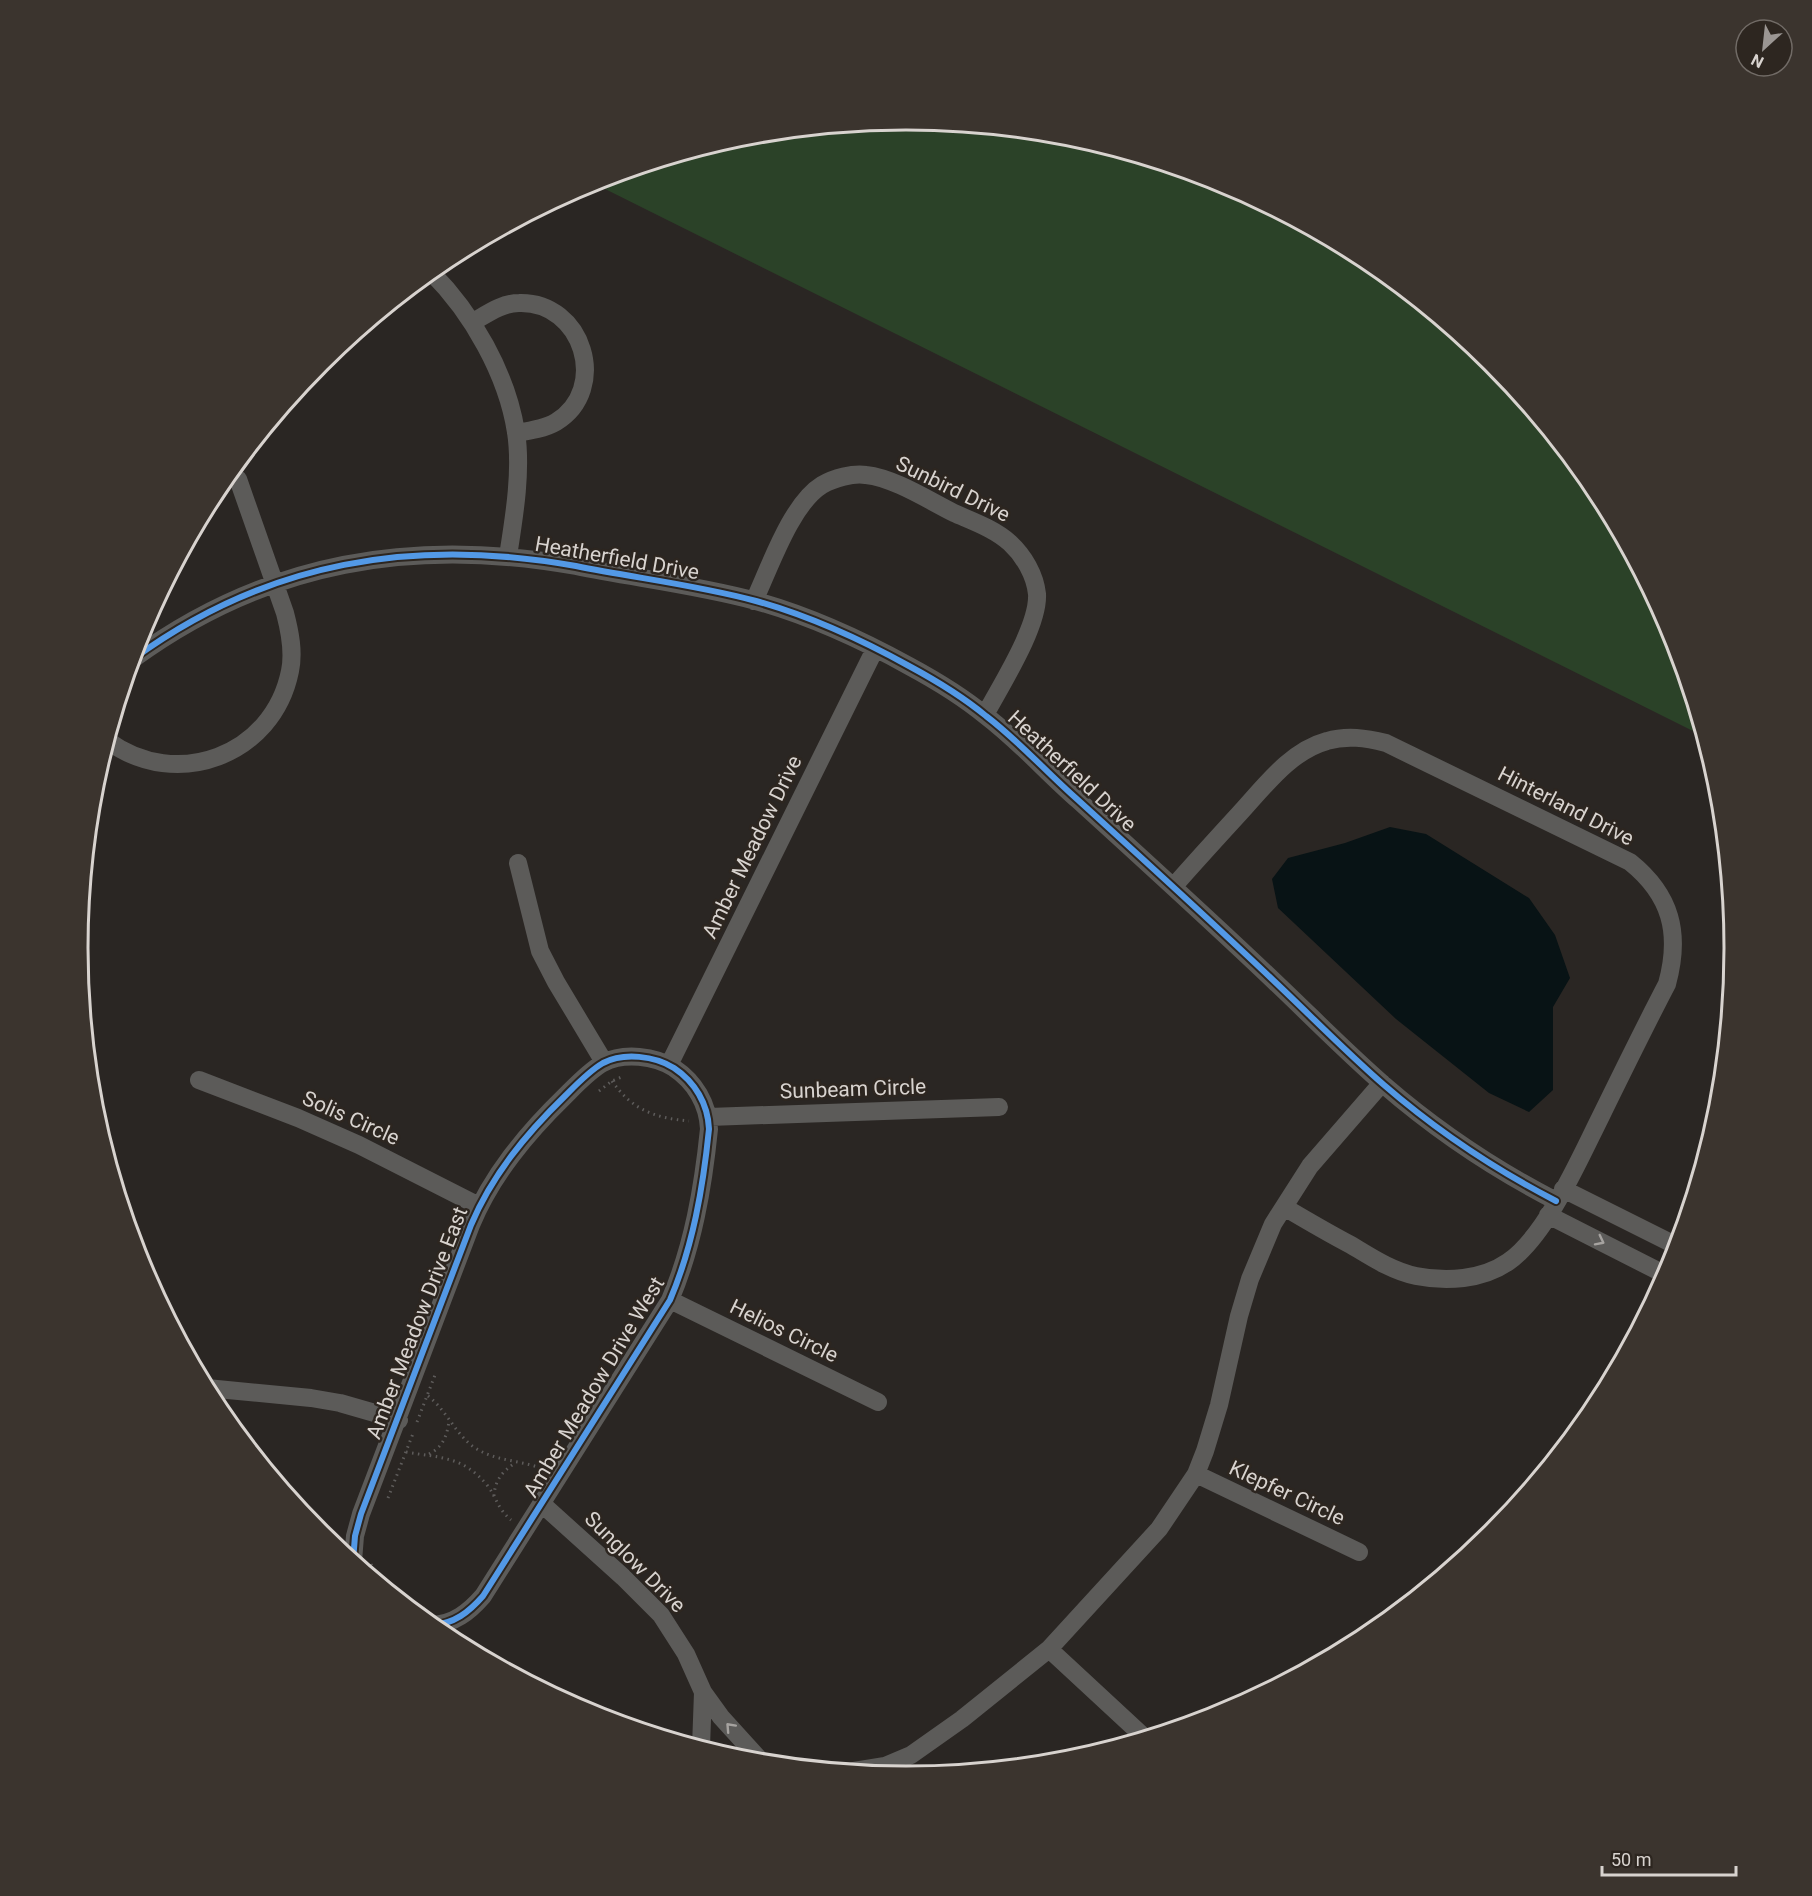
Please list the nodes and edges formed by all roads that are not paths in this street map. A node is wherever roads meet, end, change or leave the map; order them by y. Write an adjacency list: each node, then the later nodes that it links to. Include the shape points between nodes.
1 (437, 279): 2 (street)
2 (473, 322): 3 (street, via 496,370); 3 (street, via 504,306 533,304 563,319 579,340 584,380 573,404 555,423)
3 (516, 433): 5 (street, via 516,484)
4 (238, 478): 6 (street)
5 (508, 556): 6 (street, Heatherfield Drive, via 433,553 376,559); 7 (street, Heatherfield Drive)
6 (274, 583): 9 (street, Heatherfield Drive, via 203,614); 11 (street, via 290,631 292,659 282,696 259,731 230,752 185,765 140,759)
7 (754, 601): 8 (street, Heatherfield Drive, via 811,619); 10 (street, Sunbird Drive, via 797,511 808,495 824,483 865,475 886,480 976,523 1009,542 1021,555 1035,580 1037,597 1030,628)
8 (875, 648): 10 (street, Heatherfield Drive); 15 (street, Amber Meadow Drive)
9 (145, 651)
10 (985, 715): 13 (street, Heatherfield Drive)
11 (114, 745)
12 (518, 862): 14 (street, via 540,951)
13 (1174, 886): 17 (street, Heatherfield Drive); 20 (street, Hinterland Drive, via 1278,772 1299,754 1325,741 1347,737 1386,743 1629,862 1651,882 1667,911 1674,946 1672,964 1667,984)
14 (604, 1062): 15 (street, via 638,1057); 21 (street, Amber Meadow Drive East, via 571,1090 519,1145)
15 (669, 1065): 19 (street, Amber Meadow Drive West, via 692,1084)
16 (199, 1080): 21 (street, Solis Circle, via 359,1145)
17 (1382, 1083): 20 (street, Heatherfield Drive, via 1444,1133); 22 (street, via 1310,1166)
18 (999, 1107): 19 (street, Sunbeam Circle)
19 (709, 1117): 25 (street, Amber Meadow Drive West, via 695,1224)
20 (1556, 1202): 22 (street, Hinterland Drive, via 1538,1233 1507,1263 1489,1272 1453,1279 1395,1269); 23 (street, Heatherfield Drive); 24 (street, Heatherfield Drive, one-way to 24)
21 (479, 1206): 28 (street, Amber Meadow Drive East)
22 (1284, 1207): 29 (street, via 1250,1279 1214,1427)
23 (1668, 1243)
24 (1657, 1269)
25 (669, 1300): 27 (street, Helios Circle); 30 (street, Amber Meadow Drive West)
26 (218, 1389): 28 (street, via 311,1398)
27 (878, 1402)
28 (399, 1420): 32 (street, Amber Meadow Drive East, via 355,1536)
29 (1196, 1474): 31 (street, Klepfer Circle); 34 (street, via 1159,1529)
30 (542, 1504): 33 (street, Amber Meadow Drive West, via 472,1609 448,1623); 35 (street, Sunglow Drive, via 661,1615 686,1654)
31 (1359, 1552)
32 (362, 1558)
33 (441, 1620)
34 (1049, 1649): 36 (street); 39 (street, via 962,1719)
35 (703, 1692): 37 (street, Sunglow Drive); 38 (street, Sunglow Drive, one-way to 35)
36 (1138, 1732)
37 (701, 1740)
38 (749, 1750)
39 (890, 1765)

